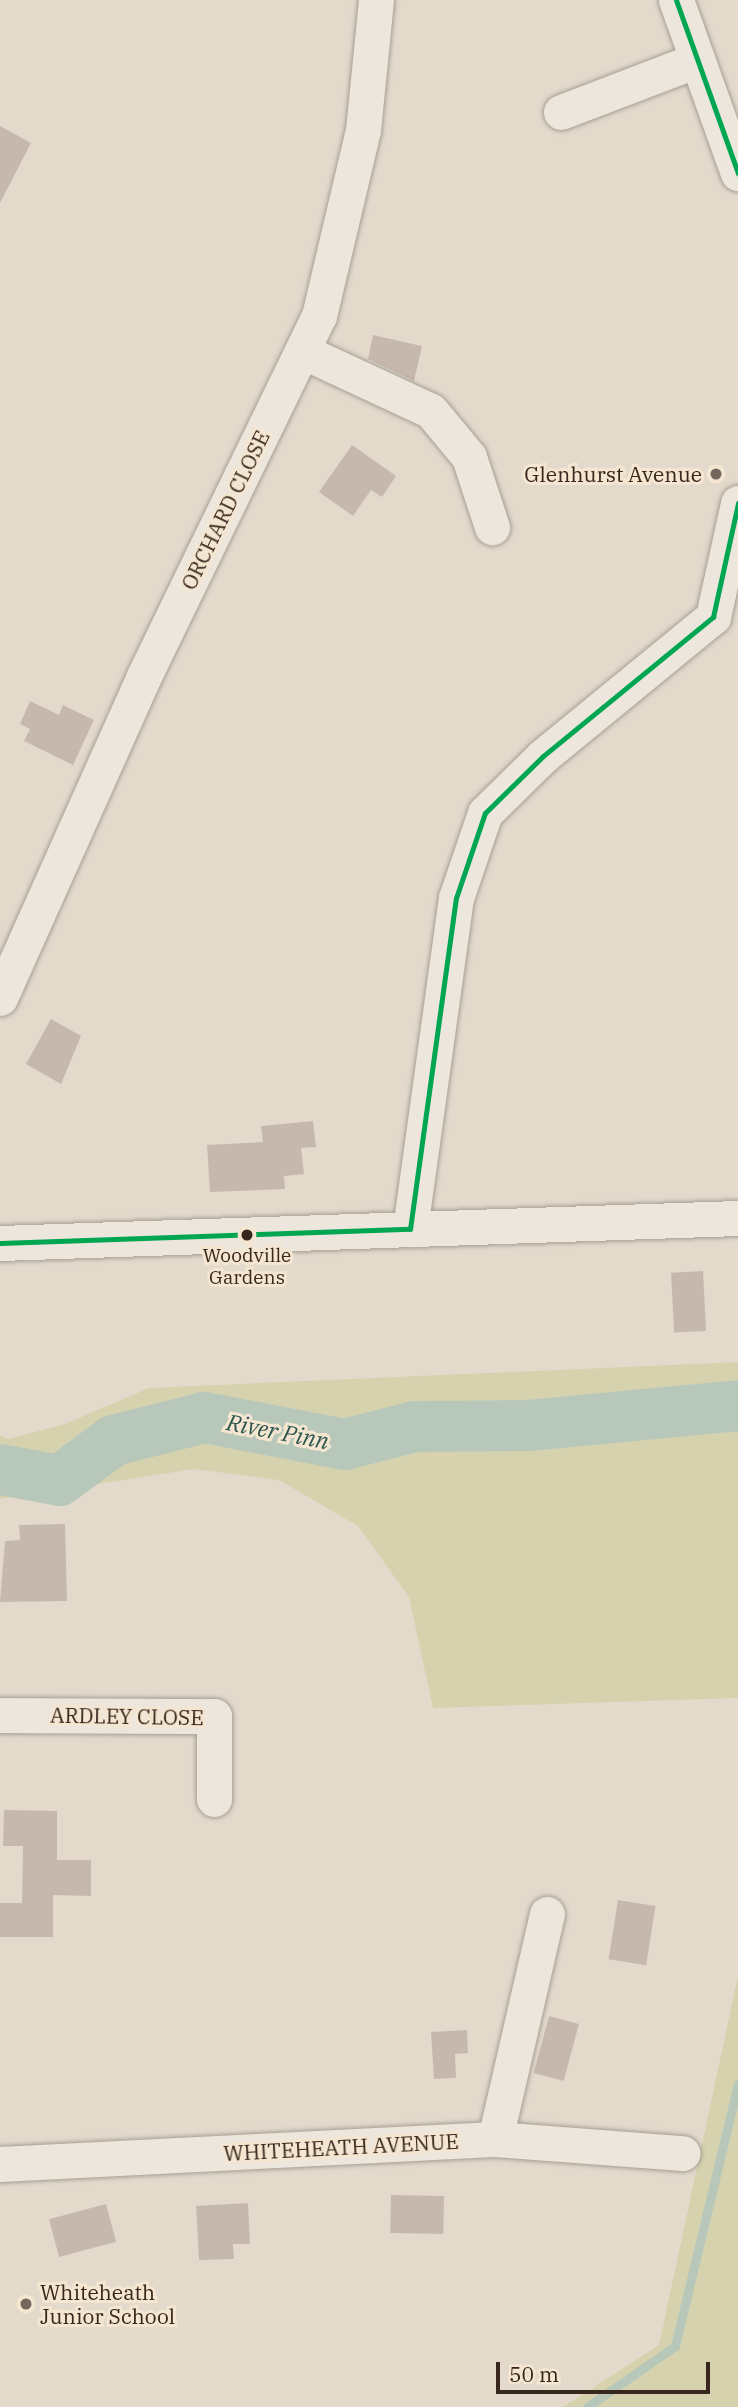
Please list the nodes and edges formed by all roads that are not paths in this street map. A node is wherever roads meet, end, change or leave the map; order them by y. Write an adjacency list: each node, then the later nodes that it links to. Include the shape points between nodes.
1 (376, 0): 6 (street, ORCHARD CLOSE, via 363,130 319,316)
2 (676, 0): 3 (street)
3 (698, 60): 4 (street); 5 (street)
4 (561, 112)
5 (738, 173)
6 (302, 351): 8 (street, via 431,411 469,457); 10 (street, ORCHARD CLOSE, via 144,676)
7 (738, 503): 9 (street)
8 (492, 527)
9 (726, 609): 12 (street, via 543,756 485,813 456,898)
10 (0, 998)
11 (738, 1218): 12 (street)
12 (410, 1229): 13 (street)
13 (0, 1243)
14 (0, 1715): 15 (street, ARDLEY CLOSE, via 214,1716)
15 (214, 1799)
16 (547, 1914): 17 (street)
17 (495, 2139): 18 (street, WHITEHEATH AVENUE); 19 (street, WHITEHEATH AVENUE)
18 (682, 2152)
19 (0, 2164)

